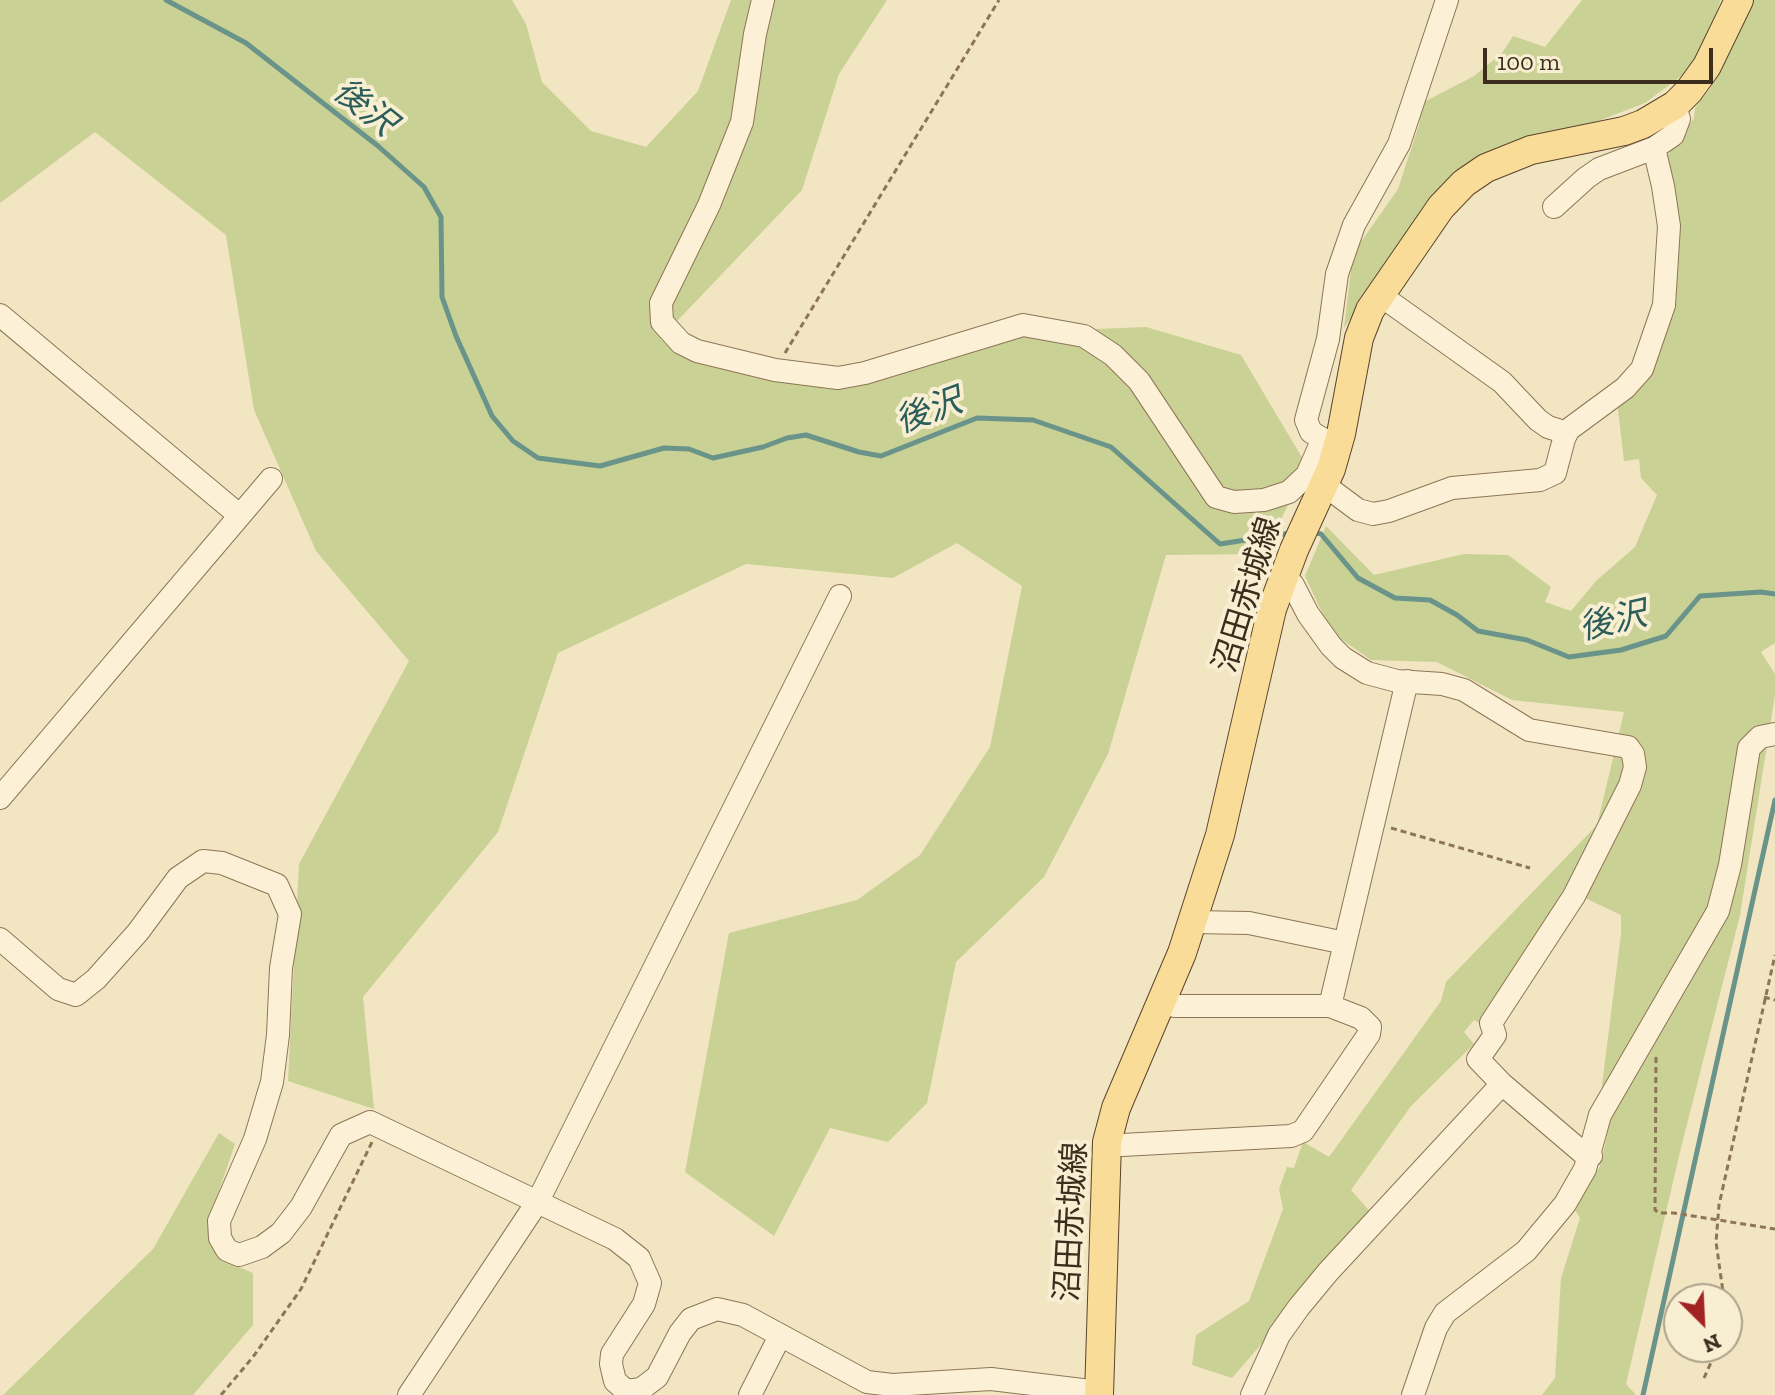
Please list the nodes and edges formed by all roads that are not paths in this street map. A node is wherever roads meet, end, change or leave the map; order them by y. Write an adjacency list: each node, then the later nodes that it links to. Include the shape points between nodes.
1 (763, 0): 10 (street, via 742,122 661,303 662,322 681,343 775,370 838,378 1023,325 1084,336 1139,381 1216,497 1234,502 1289,492)
2 (1447, 0): 10 (street, via 1399,144 1354,225 1337,274 1326,351 1306,420 1311,432)
3 (1739, 0): 4 (main road, 沼田赤城線, via 1707,66)
4 (1675, 105): 5 (street, via 1679,119 1673,135); 7 (main road, 沼田赤城線, via 1624,131 1531,150 1486,168 1441,207)
5 (1654, 148): 6 (street, via 1599,169); 9 (street, via 1669,226 1664,305 1636,377)
6 (1554, 207)
7 (1380, 295): 9 (street, via 1502,382 1538,420); 10 (main road, 沼田赤城線, via 1359,338)
8 (0, 315): 13 (street)
9 (1567, 433): 12 (street, via 1555,473 1548,477 1452,488 1389,511 1367,513)
10 (1330, 444): 12 (main road, 沼田赤城線)
11 (271, 479): 13 (street)
12 (1318, 494): 14 (main road, 沼田赤城線)
13 (239, 515): 18 (street)
14 (1289, 563): 16 (street, via 1320,631 1343,658 1367,673); 19 (main road, 沼田赤城線, via 1272,609 1220,835)
15 (840, 596): 27 (street)
16 (1407, 681): 21 (street); 24 (street, via 1464,690 1529,730 1628,747 1633,754 1630,785 1574,896 1491,1023 1495,1035 1478,1059)
17 (1775, 734): 26 (street, via 1760,737 1749,748 1718,911 1600,1115)
18 (0, 798)
19 (1192, 922): 21 (street, via 1249,923); 22 (main road, 沼田赤城線)
20 (0, 939): 27 (street, via 58,989 76,995 138,932 178,878 203,861 277,885 290,914 272,1082 255,1139 219,1221 227,1250 239,1255 281,1233 341,1135 370,1122)
21 (1345, 943): 23 (street)
22 (1163, 1003): 23 (street); 25 (main road, 沼田赤城線)
23 (1330, 1006): 25 (street, via 1361,1018 1370,1027 1369,1034 1303,1131 1291,1136)
24 (1502, 1084): 26 (street); 33 (street, via 1328,1272 1279,1335)
25 (1107, 1142): 30 (main road, 沼田赤城線)
26 (1591, 1156): 34 (street, via 1565,1204 1526,1251 1445,1313)
27 (538, 1201): 28 (street, via 615,1239 639,1258 650,1283 611,1364 615,1381 626,1391 641,1389 657,1377 691,1319 717,1309 743,1315); 31 (street)
28 (780, 1336): 29 (street, via 867,1382); 32 (street)
29 (975, 1387): 30 (street)
30 (1099, 1394)
31 (409, 1395)
32 (750, 1395)
33 (1252, 1395)
34 (1413, 1395)

